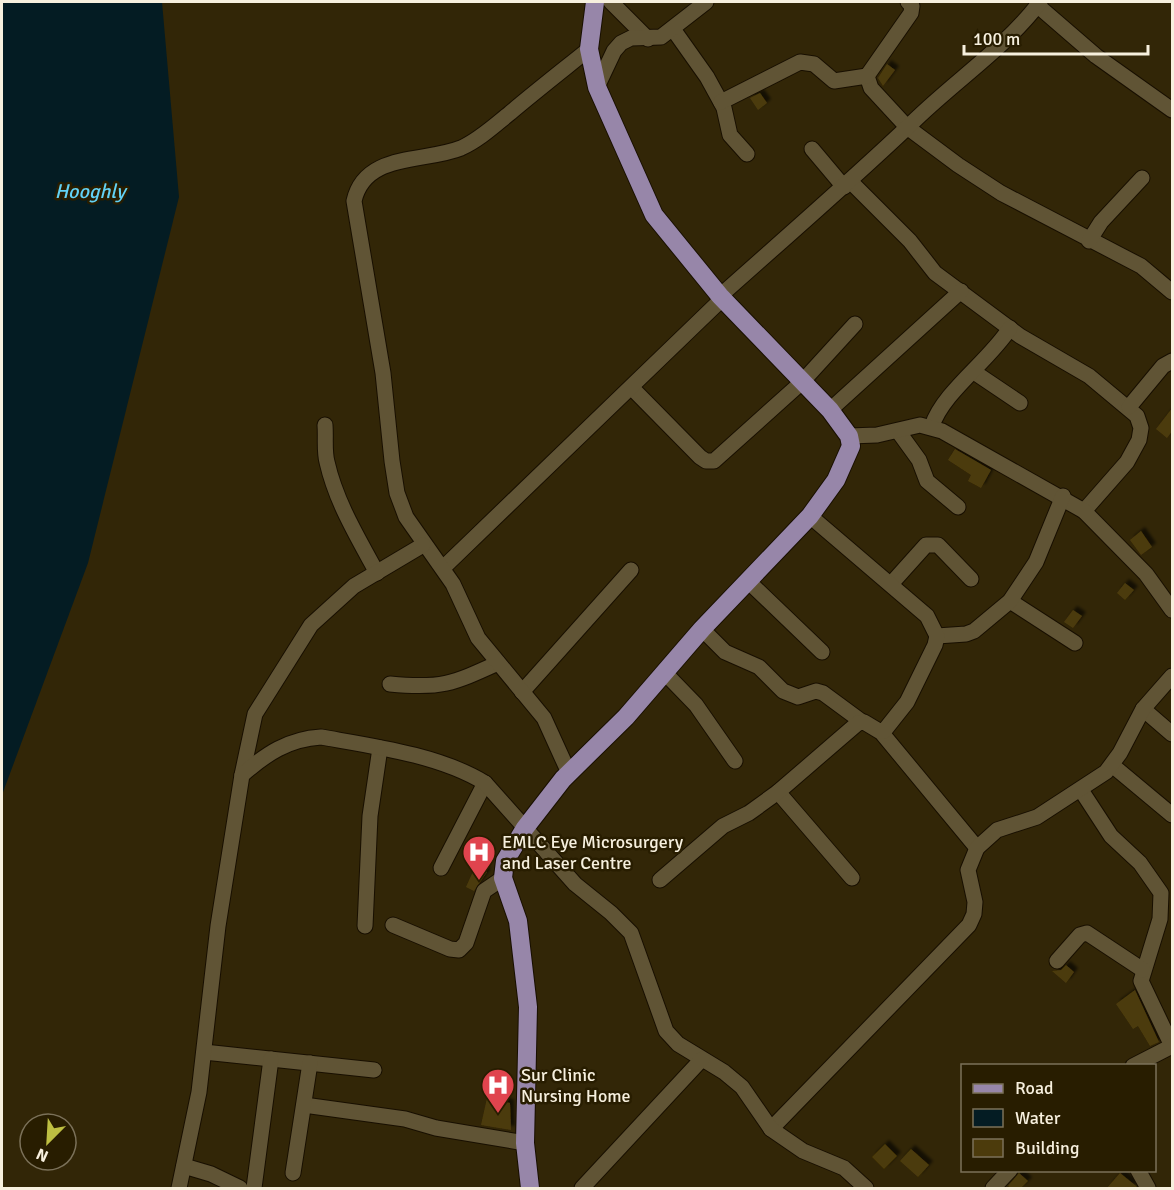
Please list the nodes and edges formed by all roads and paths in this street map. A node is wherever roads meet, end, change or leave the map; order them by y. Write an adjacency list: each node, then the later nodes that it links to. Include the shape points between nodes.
1 (595, 2): 8 (main road)
2 (612, 2): 7 (street)
3 (706, 2): 6 (street)
4 (908, 2): 9 (street, via 911,13)
5 (1039, 3): 12 (street, via 1096,56); 13 (street, via 994,52)
6 (673, 29): 7 (street); 11 (street)
7 (648, 39): 10 (street, via 631,38 621,43)
8 (589, 49): 10 (main road); 39 (street, via 470,144 384,165 360,182 356,192 354,210 383,373 397,493)
9 (867, 76): 11 (street, via 834,81 814,63 800,62); 13 (street, via 871,88)
10 (597, 87): 21 (main road, via 654,215)
11 (720, 102): 15 (street, via 730,135)
12 (1173, 110)
13 (907, 127): 17 (street); 18 (street, via 1002,193)
14 (812, 149): 17 (street)
15 (747, 154)
16 (1142, 178): 18 (street, via 1101,222)
17 (847, 184): 19 (street, via 910,241 935,273); 21 (street)
18 (1089, 241): 20 (street, via 1141,266)
19 (961, 291): 23 (street); 30 (street)
20 (1173, 292)
21 (721, 297): 26 (main road); 27 (street)
22 (855, 324): 26 (street)
23 (1010, 328): 25 (street); 29 (street, via 1089,376)
24 (1173, 361): 29 (street, via 1163,366)
25 (974, 372): 28 (street); 32 (street, via 944,402)
26 (802, 382): 27 (street, via 710,462 700,457); 30 (main road)
27 (632, 388): 40 (street)
28 (1020, 404)
29 (1129, 407): 37 (street, via 1141,428 1139,440 1116,477)
30 (830, 411): 34 (main road)
31 (326, 425): 42 (street, via 326,460 335,487)
32 (932, 426): 33 (street); 35 (street)
33 (898, 431): 34 (street); 36 (street, via 919,460 927,481)
34 (849, 436): 38 (main road, via 847,459)
35 (1063, 496): 37 (street); 46 (street, via 1036,562)
36 (958, 507)
37 (1084, 511): 47 (street, via 1146,574)
38 (810, 516): 44 (main road); 45 (street)
39 (423, 545): 40 (street); 42 (street)
40 (443, 568): 52 (street, via 478,638)
41 (630, 570): 56 (street)
42 (377, 573): 65 (street, via 339,597 311,625 255,714)
43 (971, 579): 45 (street, via 932,543)
44 (748, 581): 48 (main road); 51 (street)
45 (891, 584): 49 (street, via 927,616)
46 (1010, 601): 49 (street, via 974,631); 50 (street)
47 (1173, 610)
48 (702, 629): 53 (main road); 58 (street, via 725,652 759,667 783,691 798,697 816,691 823,693)
49 (937, 636): 59 (street, via 907,702 892,724)
50 (1075, 643)
51 (822, 652)
52 (498, 663): 55 (street, via 436,687); 56 (street)
53 (664, 672): 62 (street, via 696,705); 64 (main road, via 614,731)
54 (1173, 676): 57 (street)
55 (390, 684)
56 (522, 692): 64 (street, via 544,718)
57 (1143, 709): 60 (street); 63 (street)
58 (861, 721): 59 (street); 68 (street)
59 (881, 732): 71 (street)
60 (1173, 734)
61 (380, 748): 65 (street, via 307,738 273,750); 66 (street, via 470,773); 78 (street, via 370,816)
62 (735, 761)
63 (1112, 765): 67 (street); 69 (street)
64 (568, 773): 70 (main road)
65 (242, 775): 82 (street, via 218,926)
66 (485, 783): 70 (street); 72 (street)
67 (1081, 790): 71 (street, via 1027,822 997,830); 76 (street, via 1110,836)
68 (778, 792): 74 (street); 75 (street, via 723,826)
69 (1173, 815)
70 (525, 828): 73 (main road, via 505,861); 84 (street, via 575,884 631,933 666,1031)
71 (977, 848): 89 (street, via 968,870 975,902 969,925)
72 (441, 868)
73 (503, 878): 77 (street, via 484,891 466,943 459,950); 90 (main road, via 518,921 528,1007)
74 (852, 878)
75 (660, 880)
76 (1167, 894): 80 (street)
77 (393, 925)
78 (365, 926)
79 (1057, 961): 80 (street, via 1080,934 1087,933)
80 (1143, 970): 81 (street, via 1141,981)
81 (1172, 1046): 86 (street)
82 (204, 1052): 83 (street); 91 (street)
83 (271, 1059): 85 (street); 97 (street)
84 (702, 1059): 89 (street, via 742,1088); 99 (street)
85 (310, 1063): 87 (street); 88 (street)
86 (1135, 1064)
87 (374, 1070)
88 (304, 1105): 90 (street); 94 (street)
89 (771, 1129): 100 (street, via 803,1151 844,1168)
90 (525, 1143): 98 (main road)
91 (184, 1166): 95 (street); 96 (street)
92 (1008, 1172): 101 (street)
93 (1139, 1172): 102 (street)
94 (293, 1173)
95 (179, 1188)
96 (240, 1188)
97 (254, 1188)
98 (530, 1188)
99 (582, 1188)
100 (866, 1188)
101 (993, 1188)
102 (1148, 1188)

